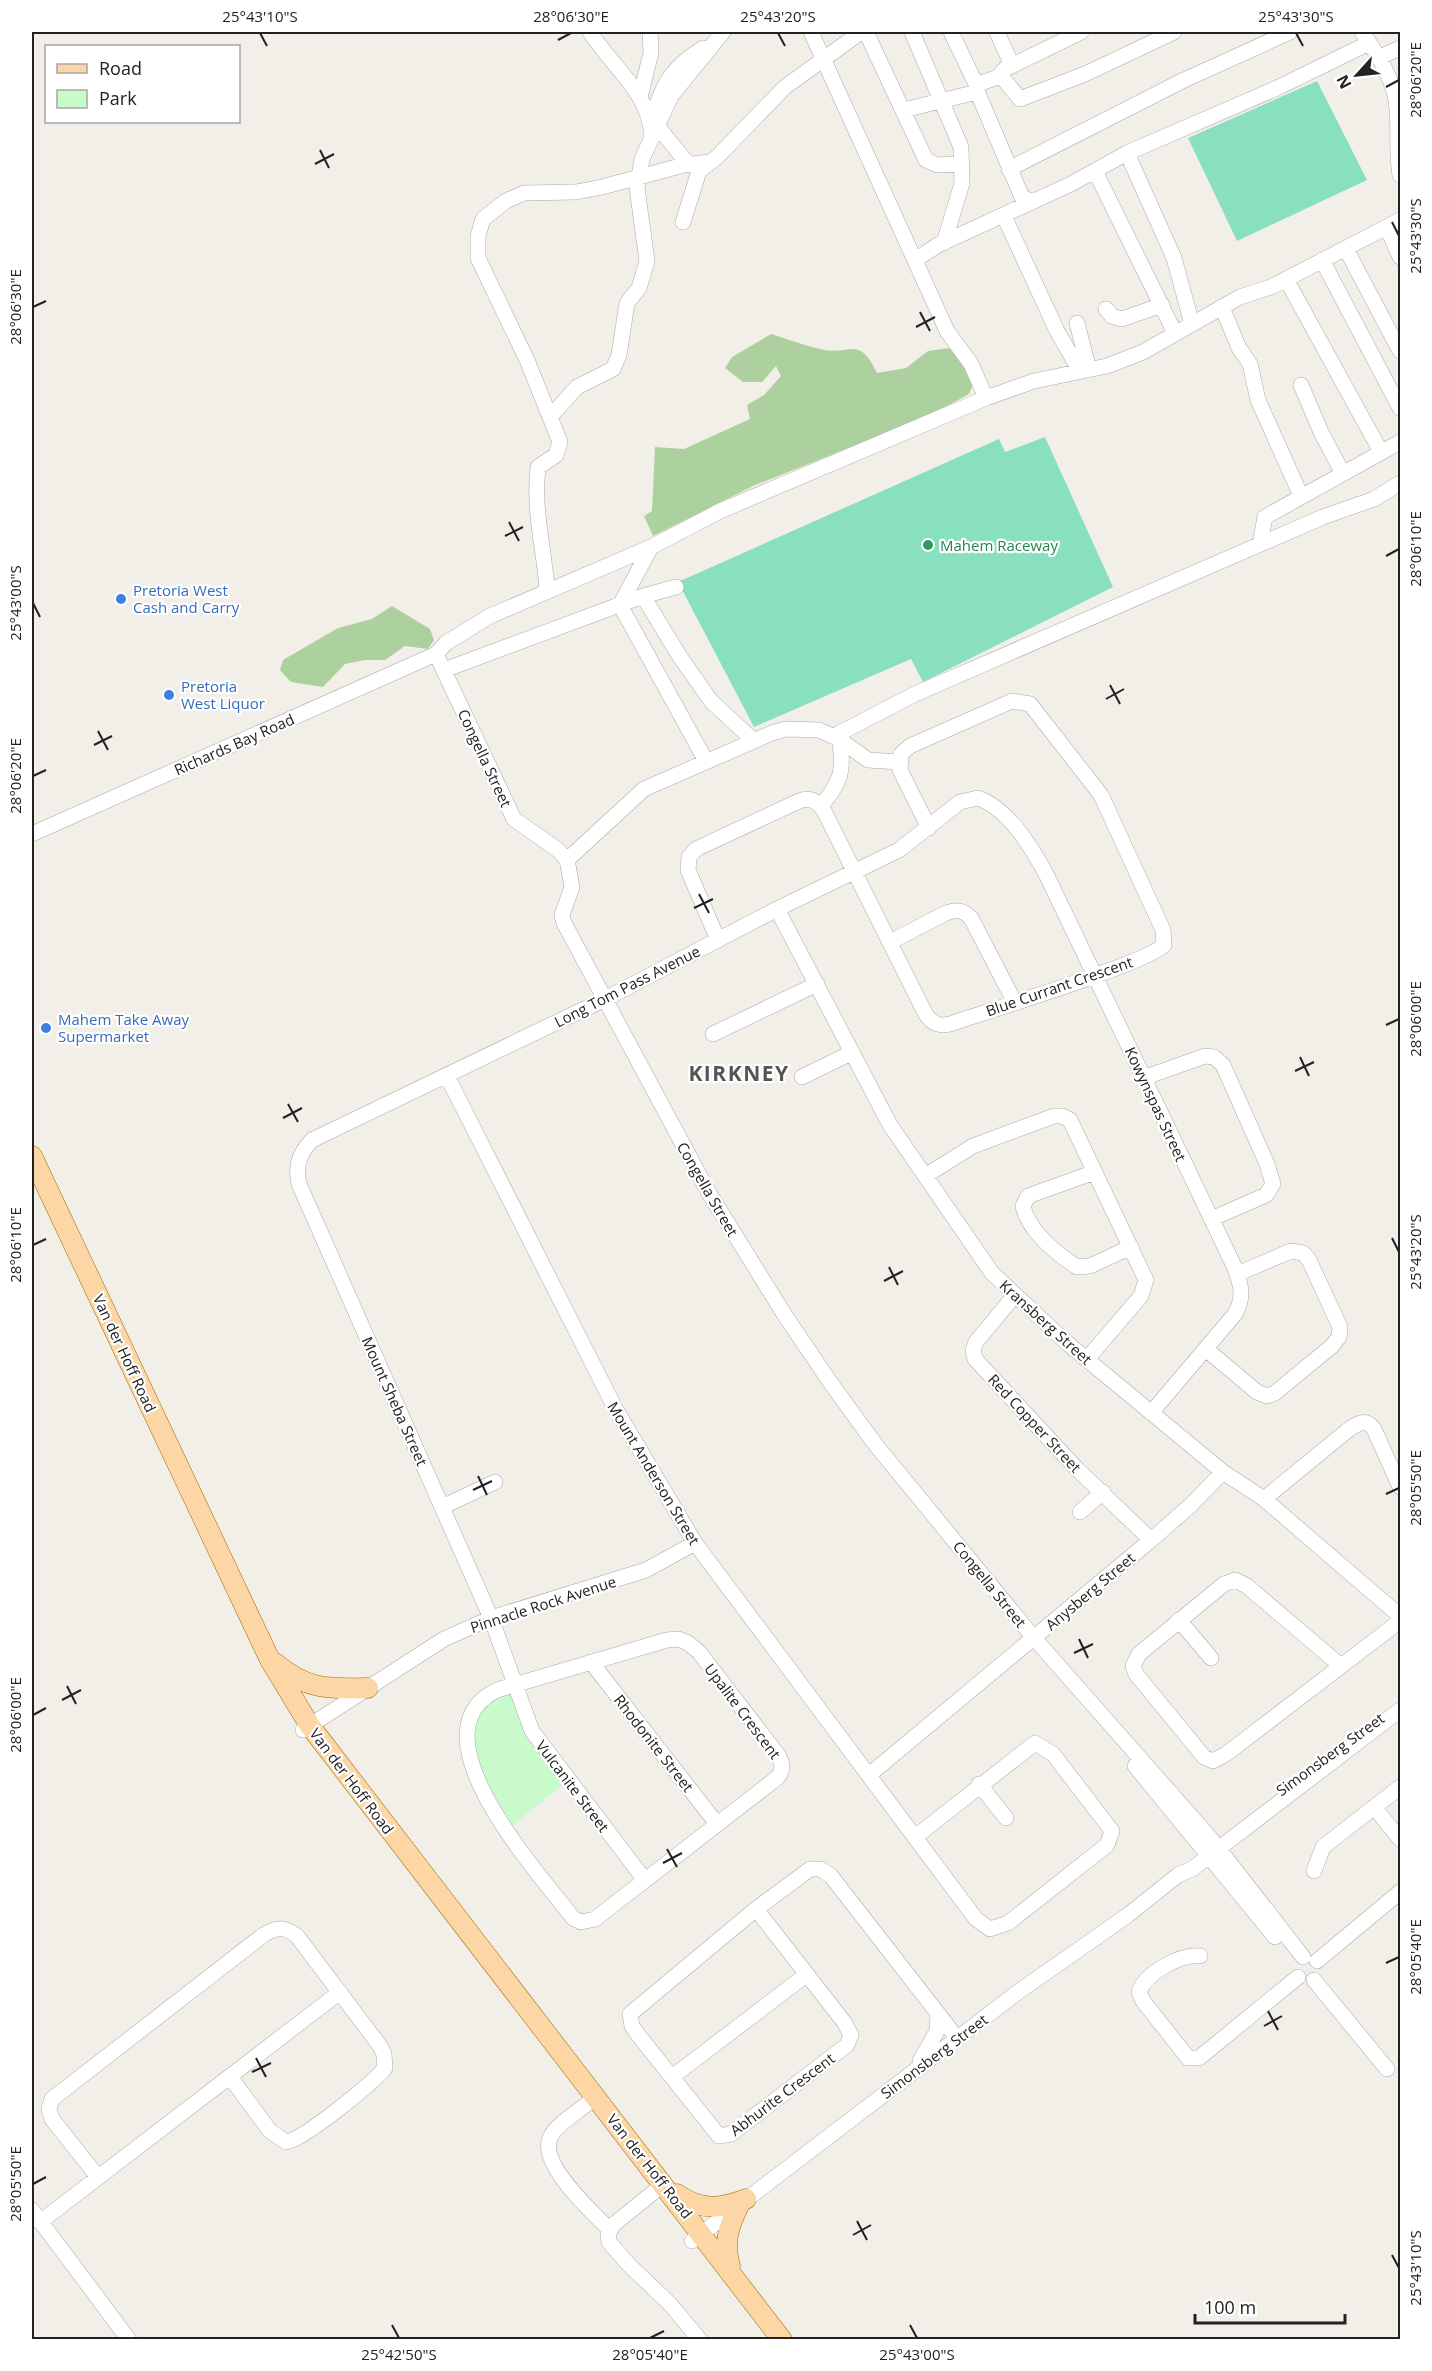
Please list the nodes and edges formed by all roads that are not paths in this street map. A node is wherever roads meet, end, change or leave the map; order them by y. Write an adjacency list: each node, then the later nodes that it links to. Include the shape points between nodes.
1 (590, 32): 20 (street)
2 (650, 32): 20 (street, via 651,53)
3 (721, 32): 24 (street, via 678,84)
4 (811, 32): 16 (street)
5 (861, 32): 16 (street)
6 (866, 32): 23 (street)
7 (912, 32): 21 (street)
8 (951, 32): 19 (street)
9 (997, 32): 17 (street)
10 (1081, 32): 17 (street)
11 (1174, 32): 18 (street, via 1020,99)
12 (1290, 32): 29 (street)
13 (1366, 37): 15 (street); 25 (street, via 1277,88)
14 (1401, 48): 15 (street)
15 (1378, 58): 22 (street)
16 (824, 59): 26 (street, via 785,87); 40 (street)
17 (1012, 66): 18 (street)
18 (999, 76): 19 (street)
19 (977, 88): 21 (street); 29 (street)
20 (640, 97): 24 (street)
21 (942, 102): 23 (street); 27 (street, via 961,147)
22 (1399, 104): 31 (street)
23 (904, 110): 27 (street, via 926,160 938,165)
24 (654, 128): 28 (street); 32 (street)
25 (1127, 153): 30 (street); 47 (street, via 1174,258)
26 (710, 162): 28 (street); 35 (street, via 696,177)
27 (962, 164): 37 (street, via 962,183)
28 (689, 165): 32 (street)
29 (1009, 168): 33 (street, via 1022,197)
30 (1095, 171): 33 (street); 43 (street)
31 (1401, 175)
32 (638, 179): 54 (street, via 647,261 639,288 627,303 619,355 613,369 577,387); 54 (street, via 576,192 520,194 483,219 480,226 478,258)
33 (1031, 201): 34 (street)
34 (1004, 216): 37 (street); 50 (street, via 1057,331)
35 (683, 222)
36 (1394, 223): 38 (street, Richards Bay Road); 39 (street)
37 (944, 243): 40 (street)
38 (1346, 249): 41 (street, Richards Bay Road); 49 (street)
39 (1401, 257)
40 (915, 260): 52 (street, via 947,331 971,364)
41 (1322, 260): 42 (street, Richards Bay Road); 53 (street)
42 (1286, 279): 44 (street, Richards Bay Road); 56 (street)
43 (1162, 306): 45 (street, via 1122,319); 48 (street)
44 (1222, 308): 47 (street, Richards Bay Road); 59 (street, via 1250,364 1258,400)
45 (1106, 309)
46 (1077, 323): 50 (street)
47 (1192, 324): 48 (street, Richards Bay Road)
48 (1175, 333): 50 (street, Richards Bay Road, via 1143,352)
49 (1401, 351)
50 (1084, 371): 52 (street, Richards Bay Road, via 1034,381)
51 (1301, 385): 57 (street)
52 (986, 398): 61 (street, Richards Bay Road, via 720,511)
53 (1401, 408)
54 (551, 416): 63 (street, via 560,446 556,455 538,467 536,494)
55 (1401, 442): 56 (street)
56 (1381, 452): 57 (street)
57 (1342, 472): 59 (street)
58 (1401, 483): 60 (street, via 1374,499)
59 (1301, 496): 60 (street, via 1264,517)
60 (1260, 544): 68 (street, via 915,694)
61 (651, 546): 63 (street, Richards Bay Road); 65 (street)
62 (676, 586): 64 (street)
63 (547, 590): 66 (street, Richards Bay Road, via 490,616 446,643)
64 (643, 596): 65 (street); 69 (street, via 711,700)
65 (620, 605): 67 (street); 71 (street)
66 (436, 654): 67 (street, Congella Street); 77 (street, Richards Bay Road)
67 (444, 670): 78 (street, Congella Street, via 514,819)
68 (836, 737): 69 (street, via 819,730 786,729); 70 (street); 73 (street, via 842,755)
69 (754, 741): 71 (street)
70 (868, 760): 72 (street); 73 (street)
71 (706, 761): 78 (street, via 644,789)
72 (899, 762): 76 (street); 83 (street, Blue Currant Crescent, via 901,754 910,747 1012,701 1034,707 1106,802 1164,936 1164,945 1158,951)
73 (841, 775): 75 (street)
74 (978, 798): 76 (street, Long Tom Pass Avenue, via 960,802); 83 (street, Kowynspas Street, via 997,808 1037,857)
75 (821, 806): 79 (street, Blue Currant Crescent); 81 (street, via 809,799 799,801 691,853 688,870)
76 (929, 828): 79 (street, Long Tom Pass Avenue, via 899,850)
77 (32, 834)
78 (567, 860): 85 (street, Congella Street, via 572,887 562,915 564,923)
79 (854, 872): 80 (street, Long Tom Pass Avenue); 82 (street, Blue Currant Crescent)
80 (777, 909): 81 (street, Long Tom Pass Avenue); 84 (street, Kransberg Street)
81 (718, 940): 85 (street, Long Tom Pass Avenue)
82 (890, 942): 86 (street, Blue Currant Crescent, via 925,1013 934,1023 950,1024); 86 (street, via 953,910 966,913)
83 (1095, 974): 86 (street, Blue Currant Crescent); 91 (street, Kowynspas Street)
84 (817, 984): 87 (street); 88 (street, Kransberg Street)
85 (605, 999): 89 (street, Long Tom Pass Avenue); 117 (street, Congella Street, via 709,1193 784,1314 875,1443)
86 (1014, 1001)
87 (713, 1034)
88 (851, 1053): 90 (street); 95 (street, Kransberg Street, via 890,1125)
89 (447, 1076): 96 (street, Long Tom Pass Avenue, via 312,1140 297,1164); 112 (street, Mount Anderson Street, via 615,1408)
90 (802, 1077)
91 (1143, 1078): 97 (street, Kowynspas Street); 97 (street, via 1205,1056 1217,1058 1223,1065 1273,1184 1266,1195)
92 (32, 1156): 119 (main road, Van der Hoff Road)
93 (32, 1171): 126 (main road, Van der Hoff Road, via 245,1631 282,1699)
94 (1095, 1172): 95 (street, via 1073,1123 1062,1116 979,1143); 98 (street); 98 (street, via 1029,1196 1023,1206 1027,1218 1048,1244 1077,1267 1090,1266)
95 (925, 1176): 100 (street, Kransberg Street, via 992,1273)
96 (299, 1184): 109 (street, Mount Sheba Street)
97 (1211, 1219): 99 (street, Kowynspas Street)
98 (1131, 1247): 102 (street, via 1146,1280 1145,1288)
99 (1237, 1274): 101 (street, Kowynspas Street, via 1241,1303); 101 (street, via 1291,1251 1303,1253 1310,1260 1340,1327 1340,1337 1267,1396)
100 (1014, 1296): 102 (street, Kransberg Street); 107 (street, Red Copper Street, via 976,1342 975,1359)
101 (1207, 1350): 103 (street, Kowynspas Street)
102 (1086, 1359): 103 (street, Kransberg Street)
103 (1151, 1413): 104 (street, Kransberg Street)
104 (1223, 1472): 108 (street, Kransberg Street); 111 (street, Anysberg Street)
105 (495, 1482): 109 (street)
106 (1401, 1487): 108 (street, via 1374,1429 1363,1422)
107 (1103, 1492): 110 (street); 111 (street, Red Copper Street)
108 (1264, 1499): 113 (street, Kransberg Street)
109 (442, 1507): 114 (street, Mount Sheba Street)
110 (1080, 1512)
111 (1151, 1540): 117 (street, Anysberg Street)
112 (695, 1543): 114 (street, Pinnacle Rock Avenue, via 646,1570); 127 (street, Mount Anderson Street)
113 (1401, 1616)
114 (492, 1618): 122 (street, Vulcanite Street); 123 (street, Pinnacle Rock Avenue, via 444,1639)
115 (1179, 1620): 118 (street); 121 (street, via 1227,1582 1238,1580); 121 (street, via 1135,1657 1133,1669 1208,1760 1226,1754)
116 (1401, 1621): 121 (street)
117 (1034, 1638): 127 (street, Anysberg Street); 135 (street, Congella Street)
118 (1211, 1658)
119 (270, 1660): 123 (main road, via 314,1686); 126 (main road, Van der Hoff Road)
120 (591, 1662): 122 (street, Upalite Crescent); 132 (street, Rhodonite Street); 132 (street, Upalite Crescent, via 667,1640 685,1641 699,1652 778,1755 783,1768 777,1778)
121 (1341, 1666)
122 (516, 1683): 137 (street, Vulcanite Street, via 538,1740); 137 (street, Upalite Crescent, via 490,1694 466,1725 468,1748 492,1811 577,1920 595,1919)
123 (368, 1688): 126 (street, Pinnacle Rock Avenue)
124 (1401, 1704): 135 (street, Simonsberg Street)
125 (1401, 1710): 135 (street, Simonsberg Street)
126 (307, 1728): 150 (main road, Van der Hoff Road); 152 (main road, Van der Hoff Road)
127 (869, 1774): 133 (street, Mount Anderson Street)
128 (979, 1784): 131 (street); 133 (street, Mount Anderson Street); 133 (street, Mount Anderson Street, via 1029,1745 1039,1743 1053,1754 1107,1822 1111,1838 1008,1923 990,1929 976,1919)
129 (1401, 1787): 130 (street)
130 (1374, 1807): 134 (street); 136 (street, via 1323,1847)
131 (1006, 1818)
132 (717, 1824): 137 (street, Upalite Crescent)
133 (915, 1837)
134 (1401, 1839)
135 (1210, 1849): 141 (street, Congella Street); 145 (street, Simonsberg Street, via 1186,1862 1178,1875)
136 (1314, 1871)
137 (644, 1879)
138 (1401, 1892): 141 (street)
139 (756, 1908): 142 (street, Abhurite Crescent); 144 (street, Abhurite Crescent, via 805,1872 826,1872); 149 (street, Abhurite Crescent, via 630,2014 633,2026)
140 (1200, 1956): 141 (street, via 1183,1956 1173,1961 1143,1984 1139,1992 1188,2058 1199,2058)
141 (1304, 1965): 146 (street, via 1307,1982 1314,1980)
142 (806, 1975): 149 (street); 149 (street, Abhurite Crescent, via 850,2035 847,2045 820,2066 725,2136 713,2132)
143 (340, 1992): 148 (street); 148 (street, via 384,2054 385,2068 369,2084 308,2131 286,2142 270,2131); 151 (street, via 297,1936 288,1930 271,1930 253,1943 52,2099 52,2119)
144 (938, 2014): 145 (street, Abhurite Crescent); 147 (street, via 937,2031)
145 (957, 2038): 147 (street, Simonsberg Street)
146 (1387, 2069)
147 (911, 2073): 153 (street, Simonsberg Street)
148 (230, 2077): 151 (street)
149 (672, 2077)
150 (589, 2102): 152 (main road, Van der Hoff Road); 155 (street, via 551,2135 548,2151 565,2181)
151 (98, 2177): 154 (street)
152 (661, 2189): 153 (main road, via 703,2208); 155 (street); 156 (main road, Van der Hoff Road)
153 (743, 2201): 156 (street, Simonsberg Street); 157 (main road, via 727,2236)
154 (36, 2216): 158 (street)
155 (610, 2230): 159 (street, via 612,2247)
156 (697, 2237): 157 (main road, Van der Hoff Road); 160 (main road, Van der Hoff Road)
157 (731, 2272): 161 (main road, Van der Hoff Road)
158 (129, 2340)
159 (700, 2340)
160 (769, 2340)
161 (782, 2340)

